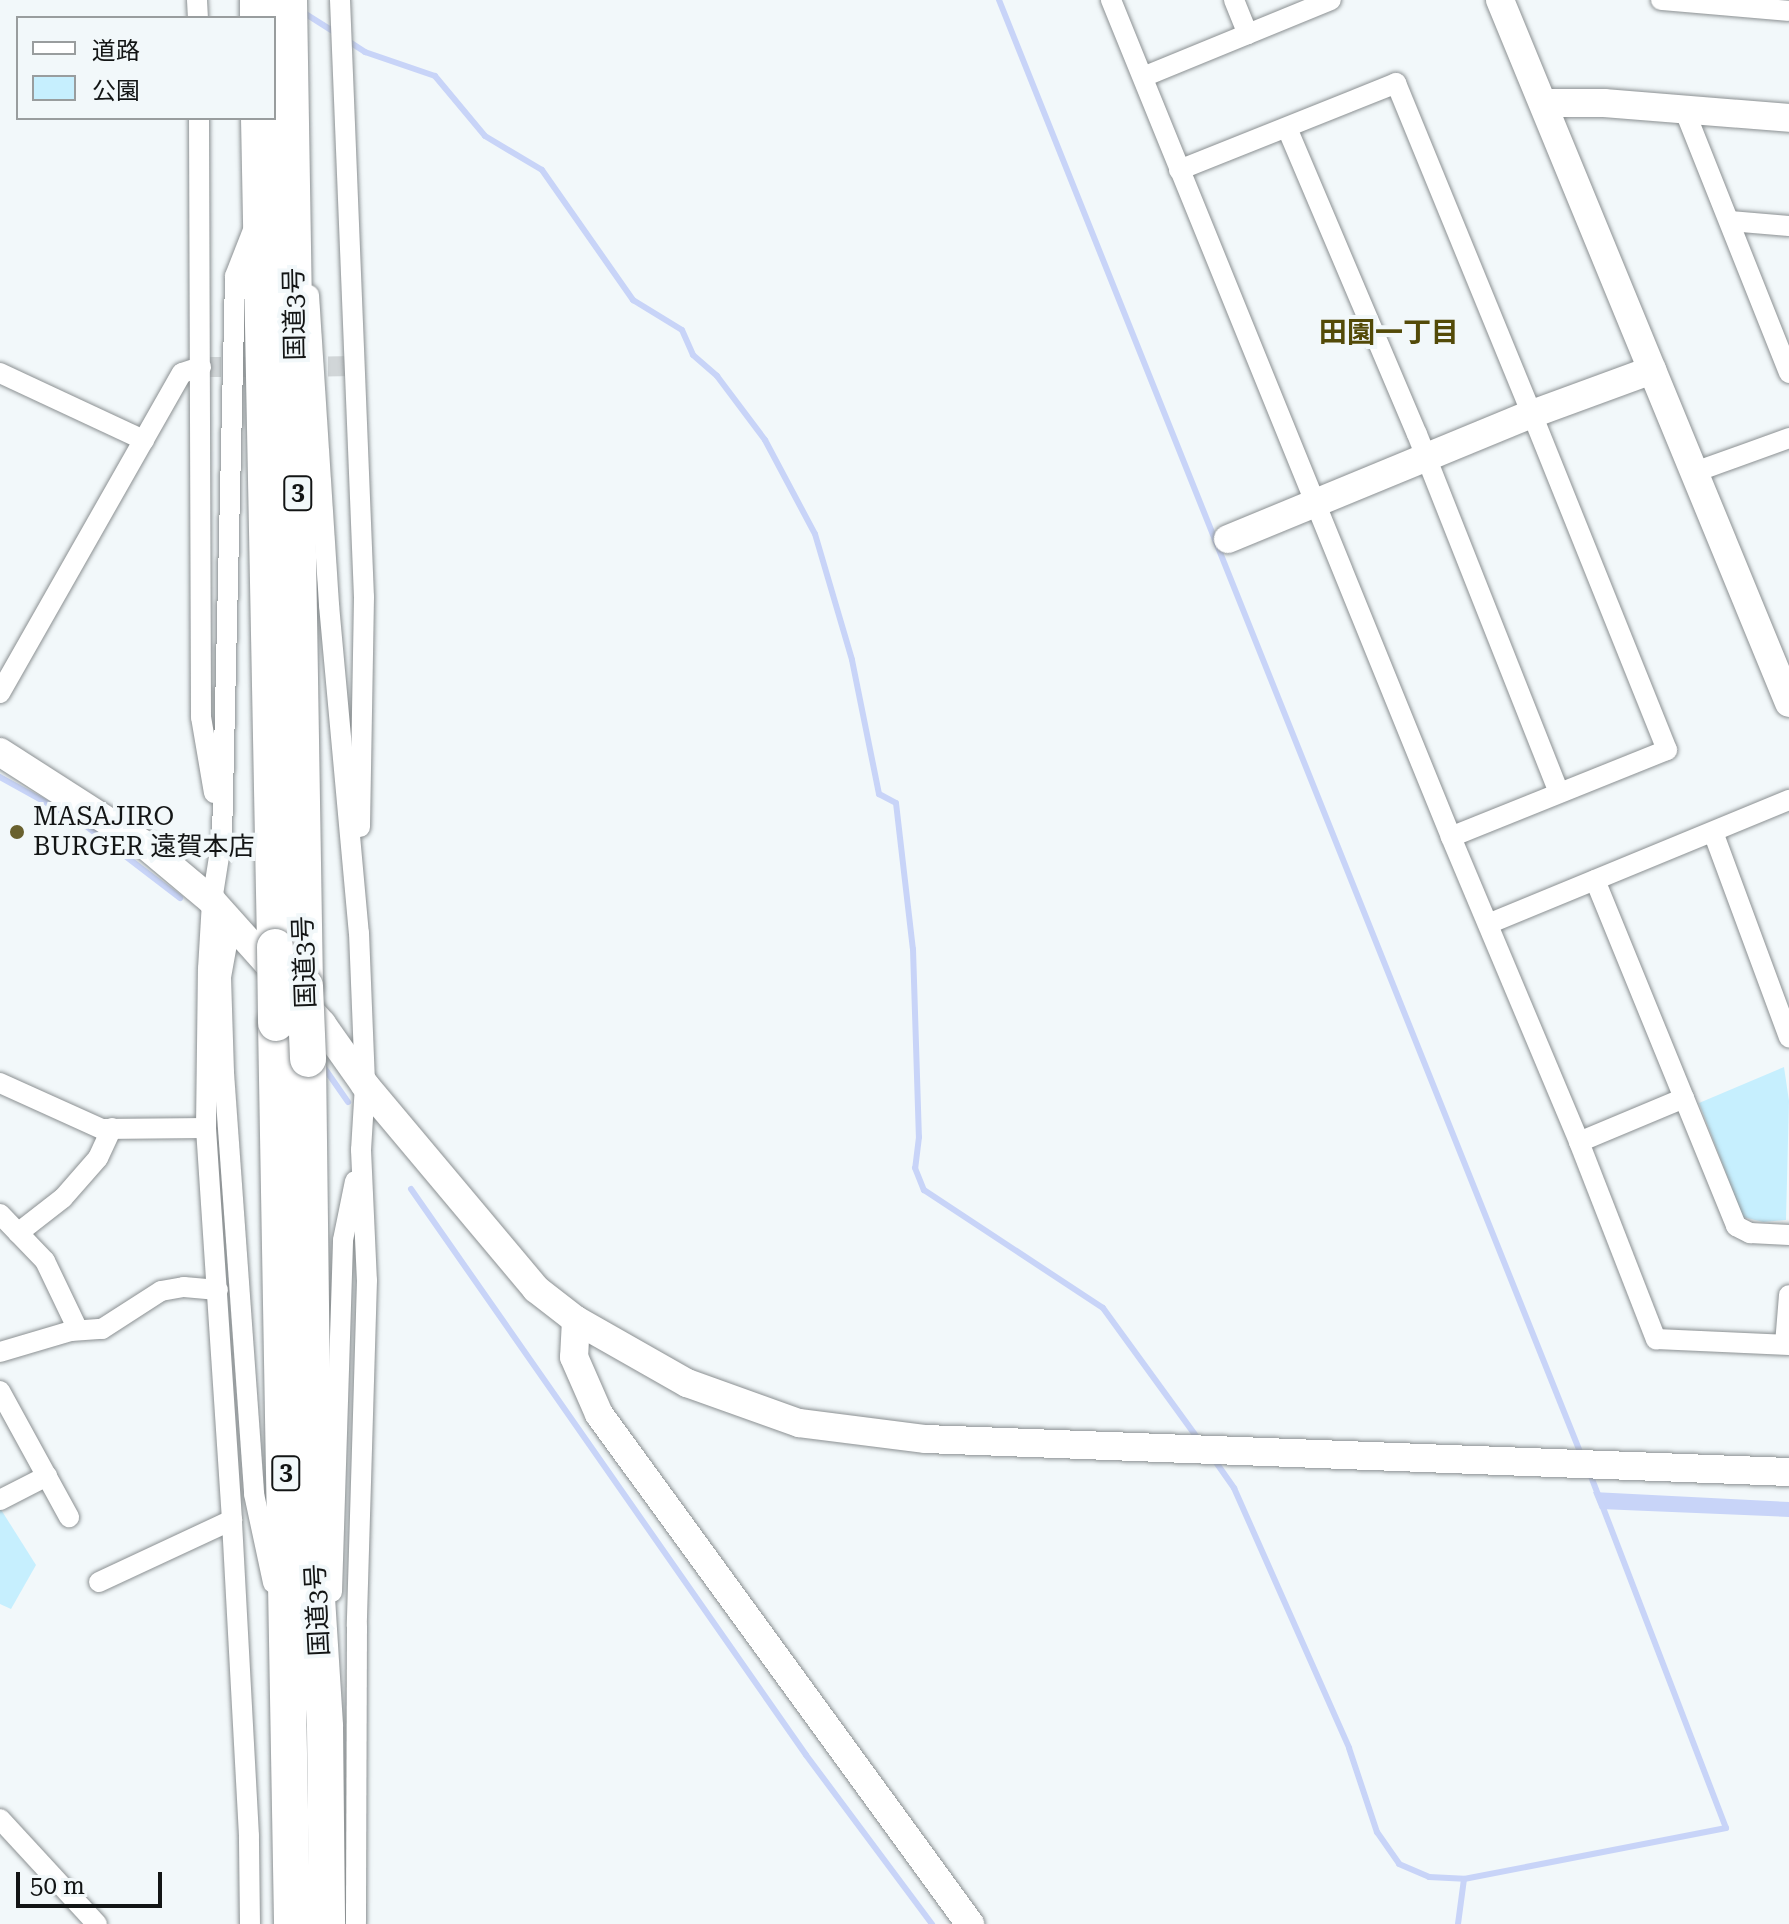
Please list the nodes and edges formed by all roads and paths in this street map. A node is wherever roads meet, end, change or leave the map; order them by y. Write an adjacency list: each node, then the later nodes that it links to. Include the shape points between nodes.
1 (289, 0): 18 (highway, 国道3号 / 3)
2 (340, 0): 47 (street, via 364,597)
3 (1111, 0): 11 (street)
4 (1234, 0): 10 (street)
5 (1331, 0): 10 (street)
6 (1500, 0): 12 (street)
7 (1661, 0): 8 (street)
8 (1718, 2): 9 (street)
9 (1789, 11)
10 (1248, 34): 11 (street)
11 (1143, 77): 19 (street)
12 (1544, 103): 13 (street); 25 (street)
13 (1684, 109): 14 (street); 21 (street)
14 (1789, 118)
15 (199, 120): 24 (street)
16 (259, 120): 20 (highway, 国道3号 / 3)
17 (1287, 128): 19 (street); 28 (street, via 1396,83); 31 (street)
18 (293, 160): 47 (street, via 313,330 329,605); 73 (highway, 国道3号 / 3, bridge, via 314,1550)
19 (1179, 170): 33 (street)
20 (259, 214): 42 (street, via 235,276); 72 (highway, 国道3号 / 3, bridge)
21 (1730, 221): 22 (street); 23 (street)
22 (1789, 226)
23 (1779, 320): 27 (street)
24 (201, 367): 30 (street, via 182,373); 42 (street, via 201,717)
25 (1652, 370): 28 (street); 32 (street)
26 (0, 373): 30 (street)
27 (1789, 373)
28 (1532, 414): 31 (street); 38 (street, via 1667,750)
29 (1789, 438): 32 (street)
30 (144, 440): 35 (street)
31 (1425, 457): 33 (street); 38 (street)
32 (1692, 473): 36 (street)
33 (1315, 503): 34 (street); 41 (street)
34 (1228, 539)
35 (0, 693)
36 (1789, 703)
37 (0, 752): 44 (street, via 145,845)
38 (1559, 792): 41 (street)
39 (1789, 800): 40 (street)
40 (1713, 832): 43 (street); 48 (street)
41 (1451, 837): 46 (street)
42 (222, 838): 44 (street)
43 (1595, 880): 46 (street); 51 (street)
44 (212, 901): 45 (street); 53 (street)
45 (231, 922): 50 (street, via 322,1024); 72 (street, via 221,977 224,1073 253,1480)
46 (1488, 924): 54 (street)
47 (359, 933): 50 (street)
48 (1789, 1037)
49 (0, 1083): 52 (street, via 102,1129)
50 (365, 1085): 55 (street); 61 (street, via 536,1289)
51 (1684, 1098): 54 (street); 58 (street, via 1736,1226 1750,1233)
52 (112, 1128): 53 (street); 57 (street, via 98,1158 63,1198)
53 (206, 1128): 59 (street)
54 (1579, 1142): 63 (street, via 1656,1339)
55 (361, 1150): 73 (street, via 343,1240); 79 (street, via 367,1280 357,1626)
56 (0, 1214): 57 (street)
57 (18, 1233): 62 (street, via 45,1261)
58 (1789, 1235)
59 (218, 1290): 62 (street, via 161,1291 102,1329); 70 (street)
60 (1789, 1295): 63 (street)
61 (576, 1320): 66 (street, via 687,1383 799,1423 942,1439); 80 (street, via 574,1357 599,1414)
62 (78, 1330): 64 (street)
63 (1787, 1345)
64 (0, 1352)
65 (0, 1391): 67 (street)
66 (1789, 1472)
67 (47, 1476): 68 (street); 69 (street)
68 (0, 1500)
69 (69, 1517)
70 (232, 1520): 71 (street); 76 (street)
71 (99, 1582)
72 (288, 1653): 77 (highway, 国道3号 / 3)
73 (325, 1727): 78 (highway, 国道3号 / 3)
74 (0, 1819): 75 (street)
75 (97, 1924)
76 (250, 1924)
77 (292, 1924)
78 (327, 1924)
79 (356, 1924)
80 (970, 1924)

